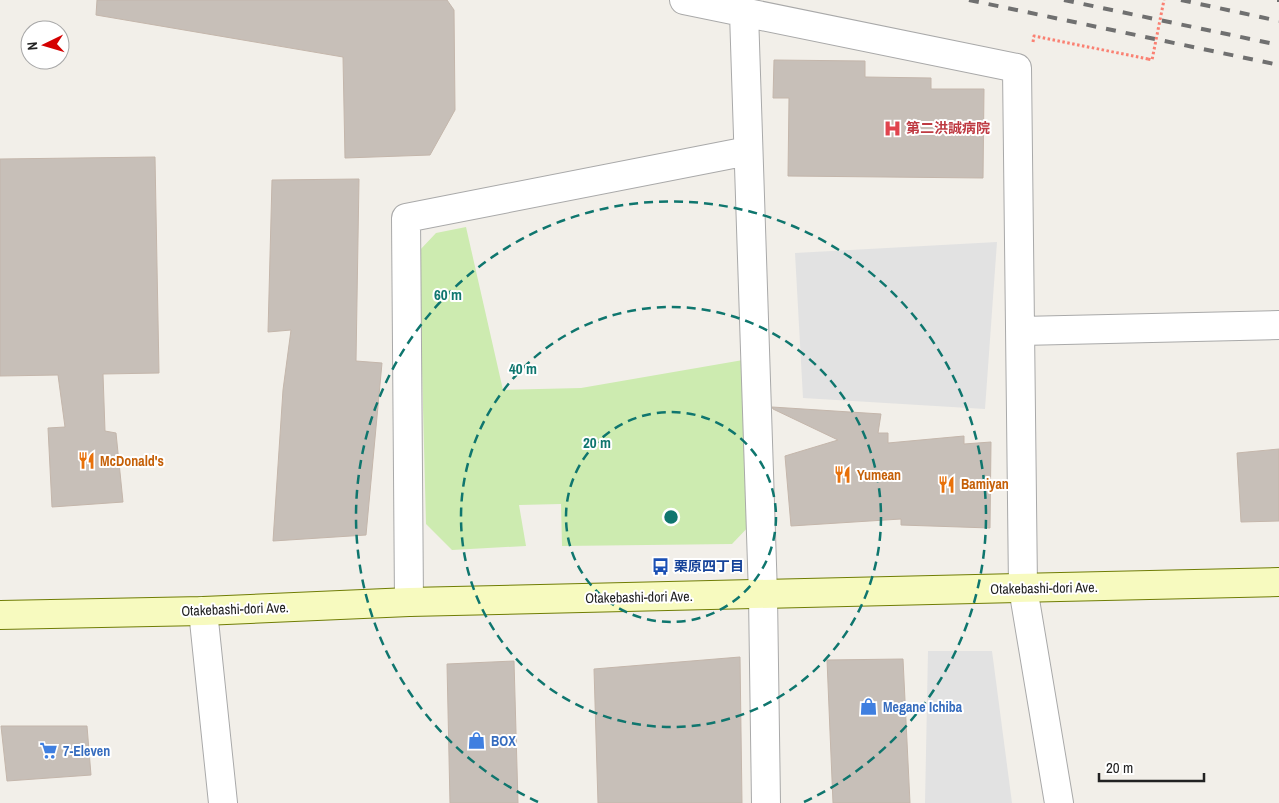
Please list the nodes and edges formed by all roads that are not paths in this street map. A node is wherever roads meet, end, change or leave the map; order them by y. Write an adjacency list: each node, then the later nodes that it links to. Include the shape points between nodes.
1 (684, 0): 2 (street)
2 (744, 13): 3 (street); 5 (street, via 1017,68)
3 (748, 151): 8 (street); 9 (street, via 406,218)
4 (1279, 325): 5 (street)
5 (1021, 331): 7 (street)
6 (1279, 582): 7 (main road, Otakebashi-dori Ave.)
7 (1023, 588): 8 (main road, Otakebashi-dori Ave.); 14 (street)
8 (763, 594): 9 (main road, Otakebashi-dori Ave.); 13 (street)
9 (409, 602): 10 (main road, Otakebashi-dori Ave.)
10 (203, 611): 11 (main road, Otakebashi-dori Ave.); 12 (street)
11 (0, 615)
12 (223, 803)
13 (766, 803)
14 (1059, 803)

